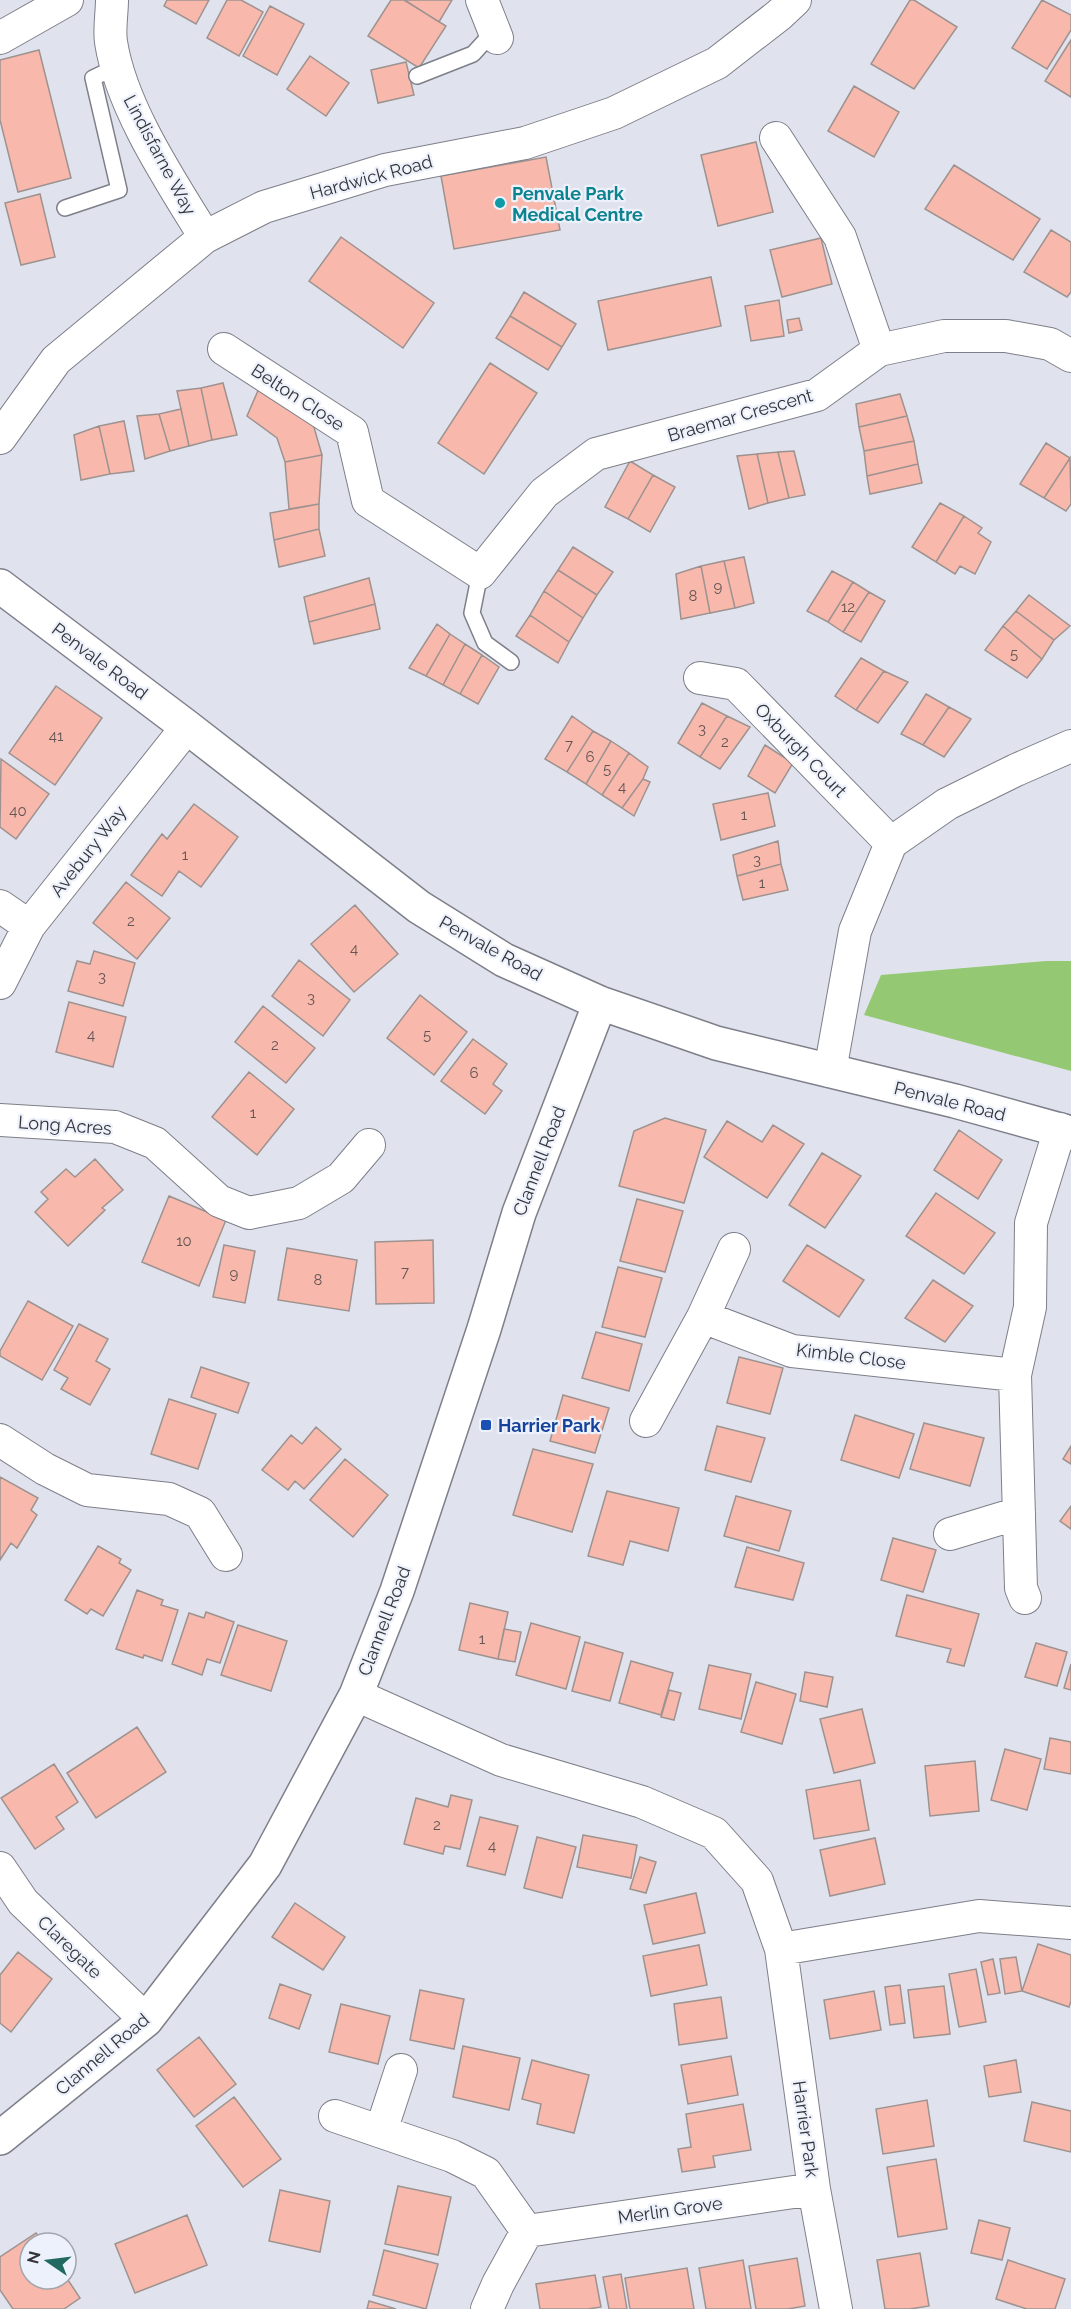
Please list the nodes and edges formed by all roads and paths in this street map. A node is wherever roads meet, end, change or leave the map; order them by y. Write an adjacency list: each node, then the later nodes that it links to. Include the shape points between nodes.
1 (68, 0): 6 (street)
2 (112, 0): 7 (street, Lindisfarne Way, via 110,41)
3 (483, 0): 5 (street)
4 (795, 0): 11 (street, Hardwick Road, via 717,63 614,113 525,143 374,173 264,207)
5 (495, 34): 8 (lane, via 473,54)
6 (0, 38)
7 (118, 66): 10 (lane, via 93,78 119,190); 11 (street, Lindisfarne Way, via 128,100)
8 (417, 76)
9 (776, 138): 13 (street, via 840,237)
10 (65, 208)
11 (205, 237): 15 (street, Hardwick Road, via 56,360)
12 (224, 349): 16 (street, Belton Close, via 352,432 368,501)
13 (879, 350): 14 (street, Braemar Crescent, via 944,336 1006,336 1050,345); 16 (street, Braemar Crescent, via 817,395 596,454 544,493)
14 (1071, 356)
15 (0, 438)
16 (480, 573): 18 (lane, via 472,613 485,643)
17 (0, 586): 20 (street, Penvale Road)
18 (511, 662)
19 (700, 678): 22 (street, Oxburgh Court, via 736,684)
20 (187, 726): 24 (street, Avebury Way); 26 (street, Penvale Road, via 419,907 504,960)
21 (1071, 746): 22 (street, via 947,804)
22 (891, 843): 27 (street, via 855,931)
23 (0, 906): 24 (street)
24 (29, 926): 25 (street, Avebury Way)
25 (0, 983)
26 (600, 1003): 27 (street, Penvale Road, via 716,1043); 40 (street, Clannell Road, via 519,1214 397,1591)
27 (830, 1071): 29 (street, Penvale Road)
28 (0, 1120): 30 (street, Long Acres, via 115,1127 155,1143 219,1201 249,1212 298,1203 341,1178)
29 (1066, 1131): 33 (street, via 1031,1223 1030,1306)
30 (369, 1145)
31 (734, 1248): 32 (street)
32 (703, 1317): 33 (street, Kimble Close, via 792,1350); 34 (street)
33 (1015, 1375): 36 (street)
34 (646, 1421)
35 (0, 1440): 38 (street, via 87,1491 169,1499 200,1513)
36 (1019, 1513): 37 (street); 39 (street)
37 (950, 1534)
38 (226, 1555)
39 (1024, 1598)
40 (356, 1695): 43 (street, Harrier Park, via 501,1760 642,1802 714,1833 757,1881); 44 (street, Clannell Road, via 265,1865)
41 (0, 1868): 44 (street, Claregate, via 23,1902)
42 (1071, 1923): 43 (street, via 979,1916)
43 (781, 1949): 49 (street, Harrier Park)
44 (146, 2020): 48 (street, Clannell Road)
45 (401, 2070): 47 (street)
46 (335, 2116): 47 (street)
47 (381, 2131): 50 (street, via 452,2156 486,2173)
48 (0, 2138)
49 (814, 2189): 50 (street, Merlin Grove); 52 (street, Harrier Park)
50 (526, 2231): 51 (street)
51 (487, 2309)
52 (836, 2309)

